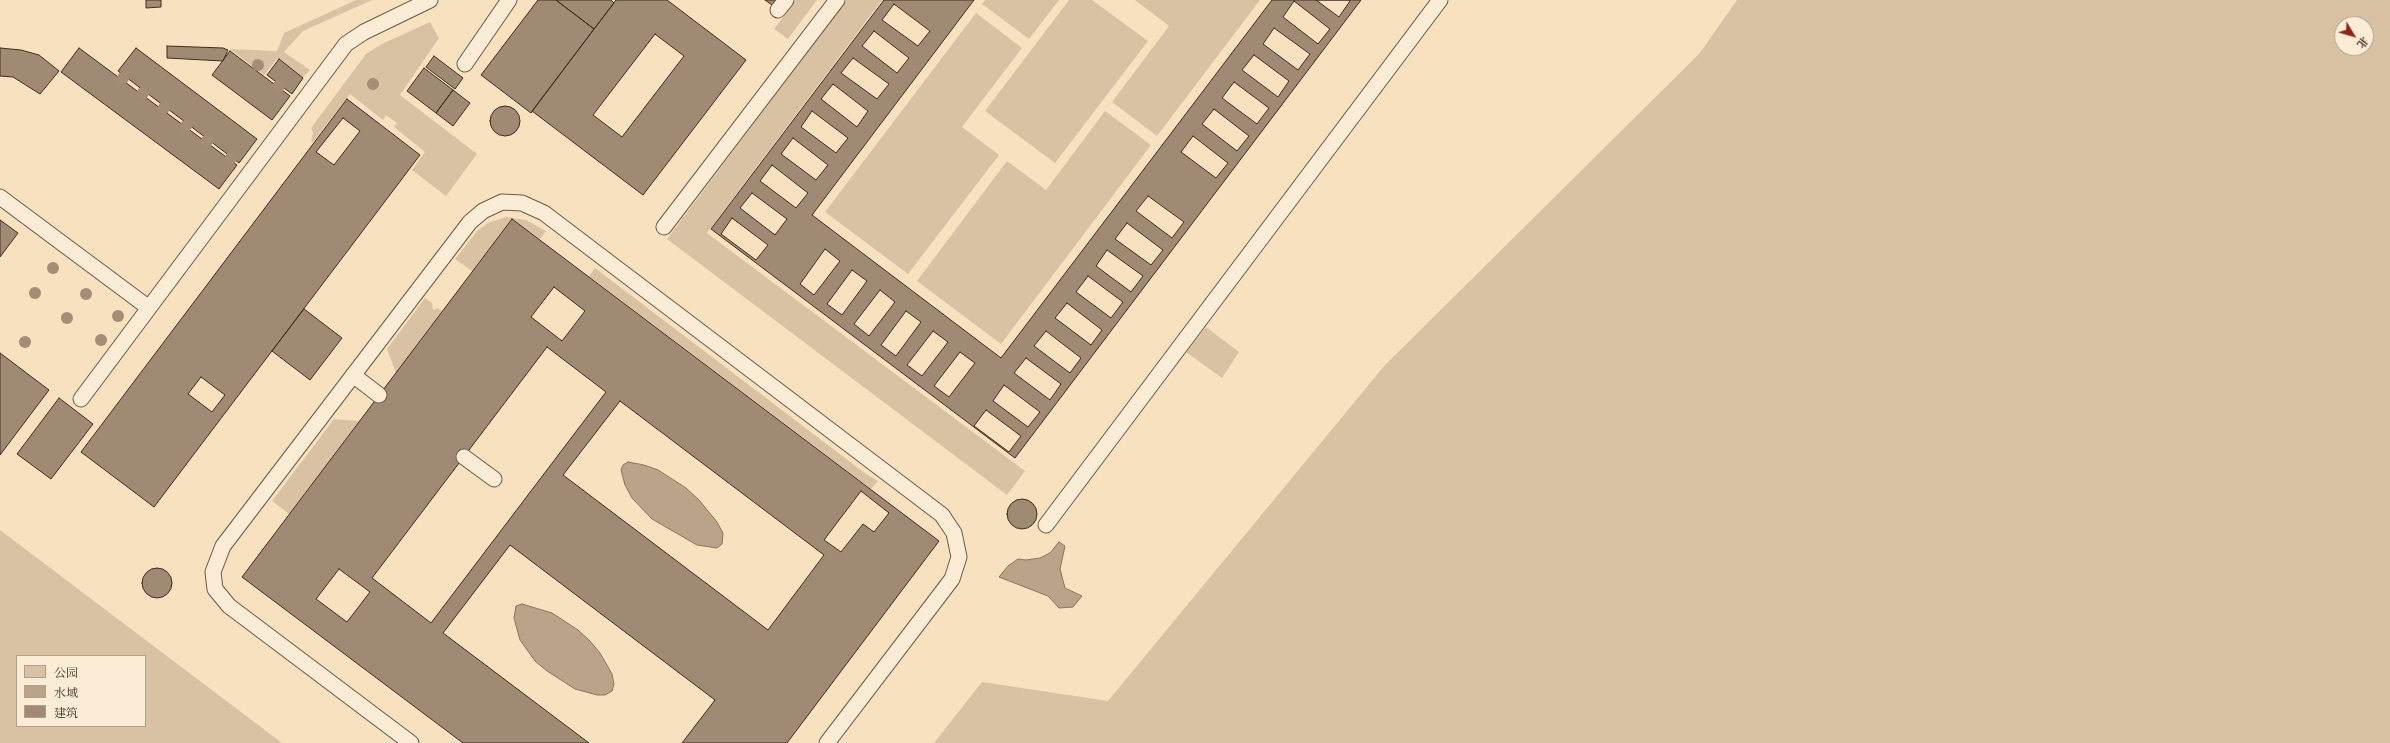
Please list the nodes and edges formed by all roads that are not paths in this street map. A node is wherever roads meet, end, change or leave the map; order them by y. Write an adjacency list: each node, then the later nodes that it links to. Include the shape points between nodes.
1 (430, 0): 8 (lane, via 364,32 346,44)
2 (509, 0): 5 (lane)
3 (837, 0): 7 (lane)
4 (1440, 0): 14 (lane)
5 (465, 64)
6 (0, 197): 8 (lane)
7 (664, 227)
8 (149, 308): 11 (lane)
9 (353, 375): 10 (lane); 15 (lane, via 223,546 213,572 215,589 229,606); 16 (lane, via 470,222 483,211 502,202 522,203 544,213 942,515 954,533 959,557 952,578)
10 (379, 395)
11 (81, 400)
12 (464, 457): 13 (lane)
13 (494, 479)
14 (1046, 524)
15 (411, 743)
16 (827, 743)

